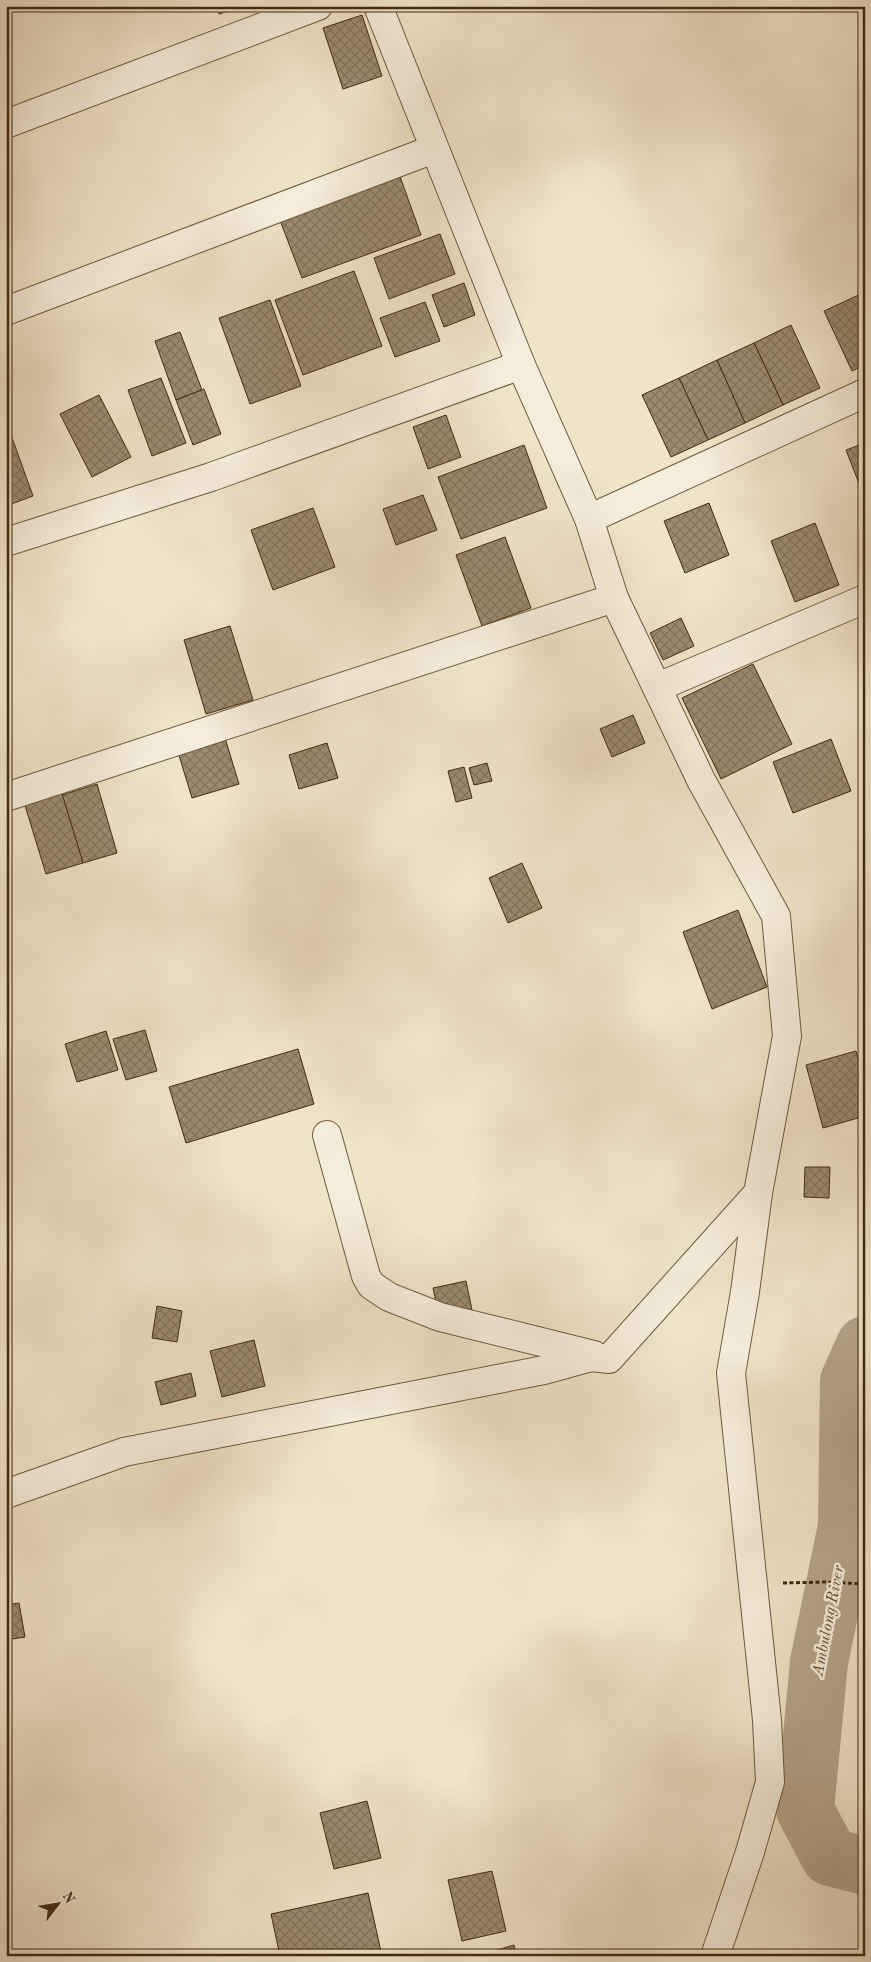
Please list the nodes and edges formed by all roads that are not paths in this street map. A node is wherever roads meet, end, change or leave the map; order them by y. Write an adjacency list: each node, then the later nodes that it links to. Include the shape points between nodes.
1 (318, 6): 3 (street)
2 (378, 6): 4 (street)
3 (6, 124)
4 (434, 149): 5 (street); 6 (street)
5 (6, 311)
6 (521, 365): 8 (street); 9 (street, via 210,477)
7 (865, 393): 8 (street)
8 (589, 519): 10 (street)
9 (6, 542)
10 (614, 598): 12 (street); 13 (street)
11 (865, 599): 12 (street)
12 (658, 687): 15 (street, via 701,780 776,916 787,1036)
13 (6, 797)
14 (328, 1135): 16 (street, via 371,1286 389,1297 440,1317)
15 (758, 1193): 16 (street); 18 (street, via 730,1373 767,1720 770,1782)
16 (609, 1359): 17 (street, via 591,1357 544,1370 124,1452)
17 (6, 1494)
18 (715, 1956)

